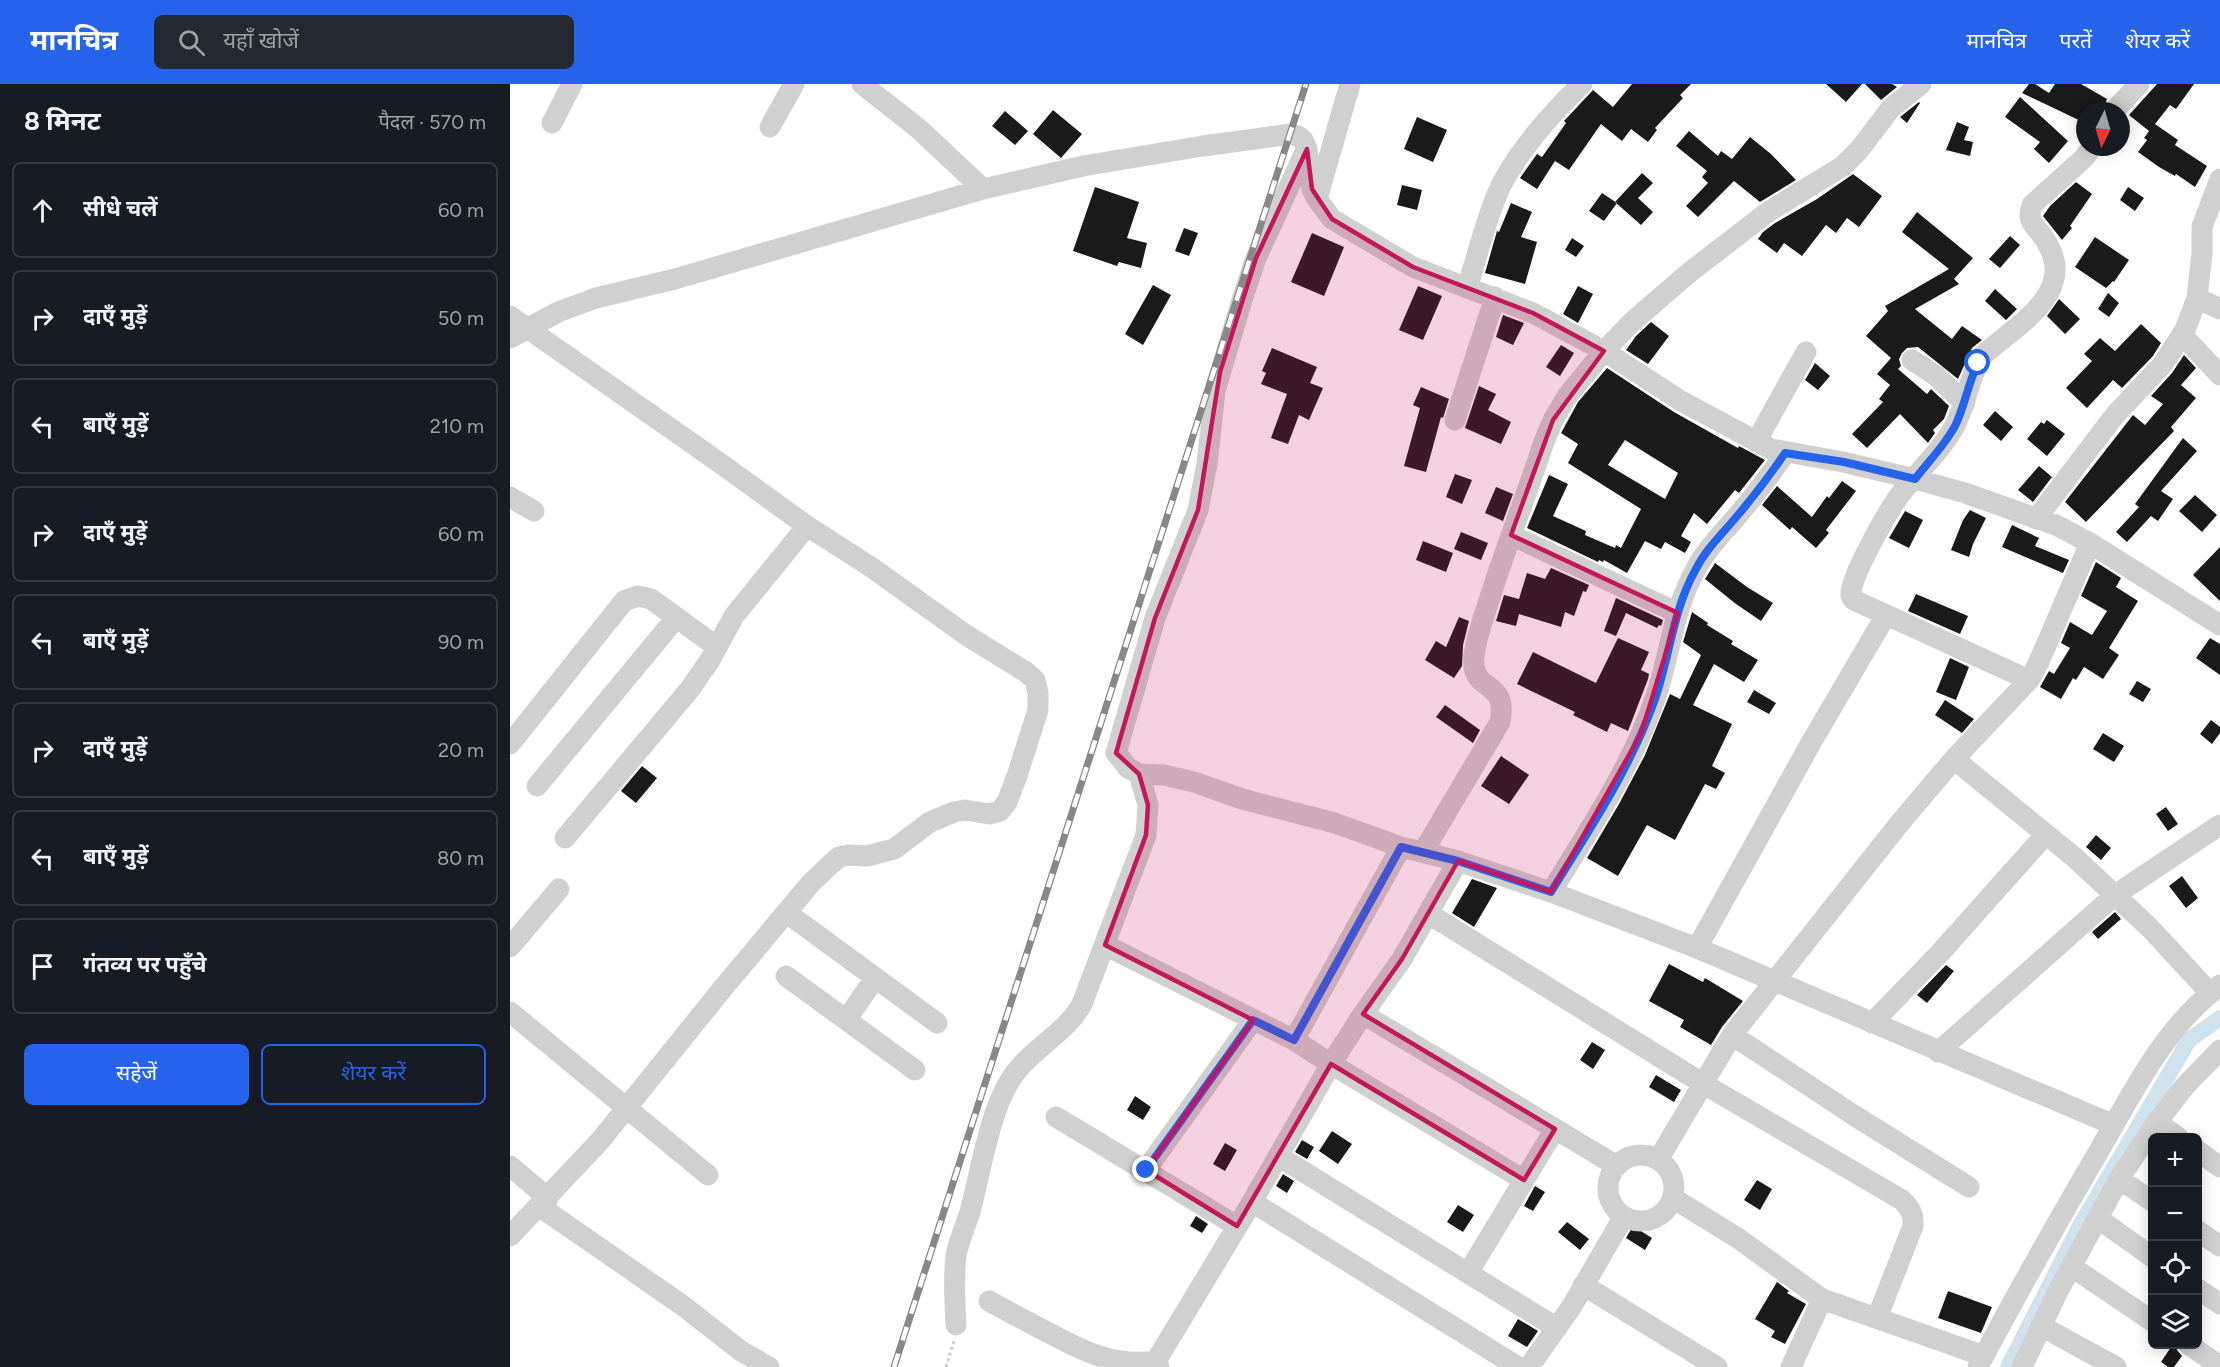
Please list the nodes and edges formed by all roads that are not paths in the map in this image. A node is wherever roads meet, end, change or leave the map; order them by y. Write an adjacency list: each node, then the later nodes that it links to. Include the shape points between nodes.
1 (572, 84): 9 (street)
2 (794, 84): 10 (street)
3 (862, 84): 14 (street, via 919,129)
4 (1350, 84): 15 (street)
5 (1582, 84): 16 (street, via 1510,170 1498,192)
6 (1921, 84): 24 (street, via 1891,108 1843,166 1780,203 1718,250 1658,297)
7 (2139, 84): 8 (street)
8 (2122, 102)
9 (552, 123)
10 (770, 127)
11 (1306, 149): 14 (street, via 1298,136 1282,134 1083,166); 15 (street, via 1309,179); 47 (street, via 1256,258 1242,300 1215,391 1198,510 1155,618 1116,753)
12 (2085, 156): 28 (street, via 2032,205 2029,214 2054,255 2055,281 2036,310 1983,355 1972,374)
13 (2220, 179): 18 (street, via 2202,227)
14 (983, 189): 21 (street, via 686,276 596,298)
15 (1317, 199): 16 (street, via 1342,226 1413,267)
16 (1467, 288): 17 (street)
17 (1495, 297): 24 (street); 29 (street)
18 (2198, 298): 19 (street); 22 (street)
19 (2220, 309)
20 (510, 316): 21 (street)
21 (528, 327): 23 (street); 36 (street)
22 (2182, 335): 27 (street); 35 (street, via 2163,364 2115,415)
23 (510, 338)
24 (1604, 351): 30 (street); 37 (street, via 1553,420)
25 (1806, 352): 30 (street)
26 (1912, 360): 28 (street)
27 (2220, 375)
28 (1965, 403): 32 (street, via 1950,434)
29 (1455, 420)
30 (1756, 442): 31 (street)
31 (1785, 453): 32 (street); 39 (street, via 1696,567)
32 (1915, 479): 35 (street); 40 (street, via 1888,513 1852,587 1852,598)
33 (510, 497): 34 (street)
34 (534, 511)
35 (2036, 519): 38 (street)
36 (807, 526): 43 (street, via 734,616); 58 (street, via 1026,672 1035,680 1038,710 1017,776 1000,811 954,812 930,822 894,849 867,856 839,857)
37 (1511, 534): 39 (street); 53 (street, via 1474,657 1475,674 1501,699 1500,722)
38 (2090, 543): 42 (street); 44 (street)
39 (1678, 613): 56 (street, via 1655,700 1641,734)
40 (1886, 615): 44 (street); 62 (street)
41 (676, 618): 43 (street); 45 (street, via 645,596 624,601); 48 (street)
42 (2220, 624)
43 (717, 647): 51 (street, via 690,689)
44 (2029, 680): 46 (street)
45 (510, 744)
46 (1954, 759): 50 (street); 65 (street)
47 (1139, 774): 52 (street, via 1194,782 1335,823); 60 (street, via 1148,805 1146,836)
48 (537, 786)
49 (2220, 825): 57 (street)
50 (2046, 834): 57 (street); 72 (street)
51 (565, 838)
52 (1401, 847): 53 (street); 74 (street)
53 (1423, 852): 54 (street)
54 (1458, 861): 56 (street); 59 (street)
55 (559, 889): 61 (street)
56 (1551, 892): 62 (street)
57 (2115, 895): 66 (street); 76 (street)
58 (787, 913): 64 (street); 80 (street)
59 (1429, 914): 68 (street); 79 (street)
60 (1105, 945): 70 (street); 118 (street, via 1075,1017 1014,1073 1001,1100 957,1254)
61 (510, 947)
62 (1697, 948): 65 (street)
63 (786, 976): 69 (street)
64 (875, 978): 69 (street); 71 (street)
65 (1774, 982): 72 (street); 73 (street)
66 (2215, 989): 83 (street, via 2184,1017 2160,1048)
67 (510, 1012): 80 (street)
68 (1363, 1014): 77 (street); 84 (street)
69 (847, 1019): 78 (street)
70 (1253, 1020): 74 (street); 92 (street)
71 (937, 1023)
72 (1872, 1023): 76 (street)
73 (1732, 1035): 79 (street); 96 (street)
74 (1294, 1040): 77 (street)
75 (2220, 1050): 82 (street)
76 (1938, 1052): 83 (street)
77 (1331, 1064): 87 (street); 95 (street)
78 (915, 1070)
79 (1702, 1083): 88 (street); 116 (street, via 1902,1200 1911,1210 1913,1226)
80 (626, 1108): 93 (street); 99 (street)
81 (1056, 1117): 92 (street)
82 (2157, 1122): 85 (street); 94 (street)
83 (2114, 1125): 111 (street, via 2057,1221)
84 (1555, 1129): 90 (street); 95 (street)
85 (2173, 1133)
86 (2202, 1154): 91 (street)
87 (1278, 1156): 100 (street); 109 (street)
88 (1658, 1160): 90 (street, via 1636,1156); 97 (street, via 1672,1176)
89 (510, 1166): 99 (street)
90 (1617, 1166): 101 (street, via 1608,1185 1609,1196)
91 (2220, 1167)
92 (1146, 1170): 103 (street)
93 (708, 1174)
94 (2119, 1179): 98 (street); 102 (street)
95 (1524, 1180): 109 (street)
96 (1969, 1187)
97 (1673, 1198): 101 (street, via 1660,1216 1650,1220); 113 (street, via 1739,1239)
98 (2148, 1198)
99 (543, 1202): 105 (street); 126 (street)
100 (1252, 1202): 103 (street); 127 (street)
101 (1624, 1216): 110 (street)
102 (2099, 1219): 107 (street); 108 (street)
103 (1237, 1226): 123 (street)
104 (2202, 1234): 106 (street)
105 (510, 1236)
106 (2220, 1246)
107 (2148, 1254)
108 (2072, 1267): 111 (street); 117 (street)
109 (1468, 1273): 120 (street)
110 (1583, 1285): 120 (street); 124 (street)
111 (2039, 1292): 119 (street); 122 (street)
112 (2202, 1292): 115 (street)
113 (1822, 1299): 116 (street); 129 (street)
114 (989, 1301): 123 (street, via 1090,1356 1130,1365)
115 (2220, 1304)
116 (1877, 1318): 122 (street)
117 (2148, 1318)
118 (956, 1325)
119 (2041, 1326): 130 (street); 131 (street)
120 (1557, 1328): 128 (street)
121 (2195, 1349): 125 (street)
122 (1981, 1362)
123 (1158, 1364)
124 (1708, 1364)
125 (2220, 1366)
126 (769, 1367)
127 (1518, 1367)
128 (1529, 1367)
129 (1791, 1367)
130 (2022, 1367)
131 (2116, 1367)

